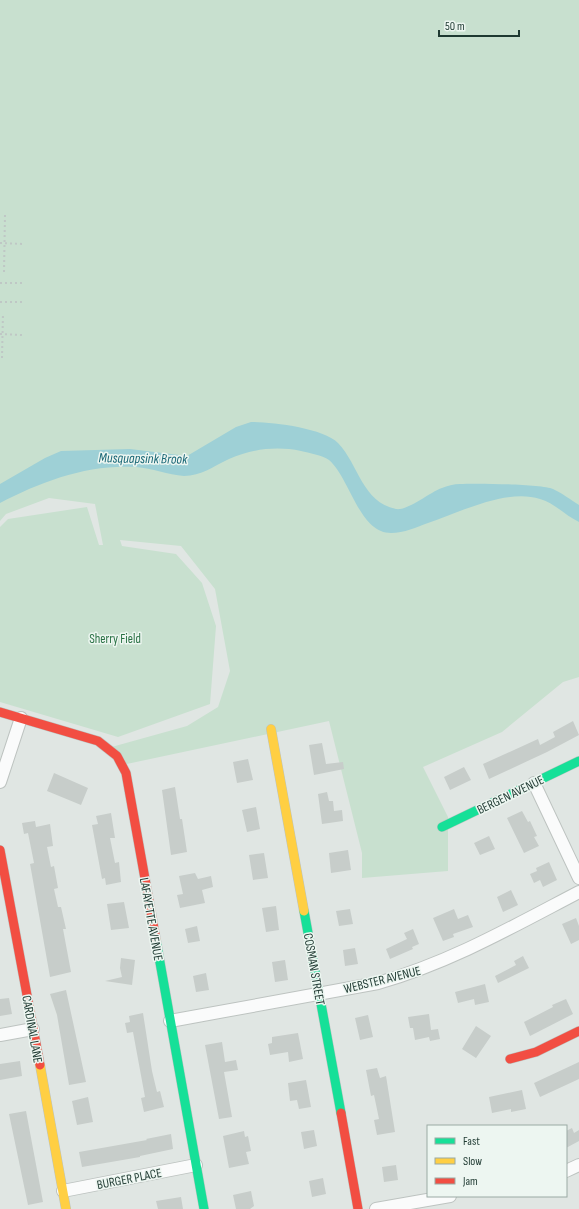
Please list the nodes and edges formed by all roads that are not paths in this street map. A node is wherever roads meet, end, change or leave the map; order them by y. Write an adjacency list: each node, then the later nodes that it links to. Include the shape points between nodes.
1 (0, 712): 2 (street, LAFAYETTE AVENUE)
2 (21, 718): 5 (street); 12 (street, LAFAYETTE AVENUE, via 98,741 108,747 121,761 126,773)
3 (271, 729): 11 (street, COSMAN STREET)
4 (579, 761): 6 (street, BERGEN AVENUE)
5 (0, 782)
6 (534, 783): 7 (street, BERGEN AVENUE); 9 (street)
7 (442, 827)
8 (0, 850): 13 (street, CARDINAL LANE)
9 (579, 878)
10 (579, 892): 11 (street, WEBSTER AVENUE, via 444,961 411,974)
11 (319, 994): 12 (street, WEBSTER AVENUE); 24 (street, COSMAN STREET)
12 (170, 1021): 17 (street, LAFAYETTE AVENUE)
13 (33, 1029): 15 (street); 20 (street, CARDINAL LANE)
14 (579, 1031): 16 (street, via 536,1052)
15 (0, 1035)
16 (510, 1059)
17 (196, 1165): 20 (street, BURGER PLACE); 23 (street, LAFAYETTE AVENUE)
18 (579, 1165): 19 (street)
19 (567, 1171)
20 (63, 1191): 22 (street, CARDINAL LANE)
21 (444, 1197): 25 (street)
22 (66, 1209)
23 (204, 1209)
24 (358, 1209)
25 (376, 1209)

